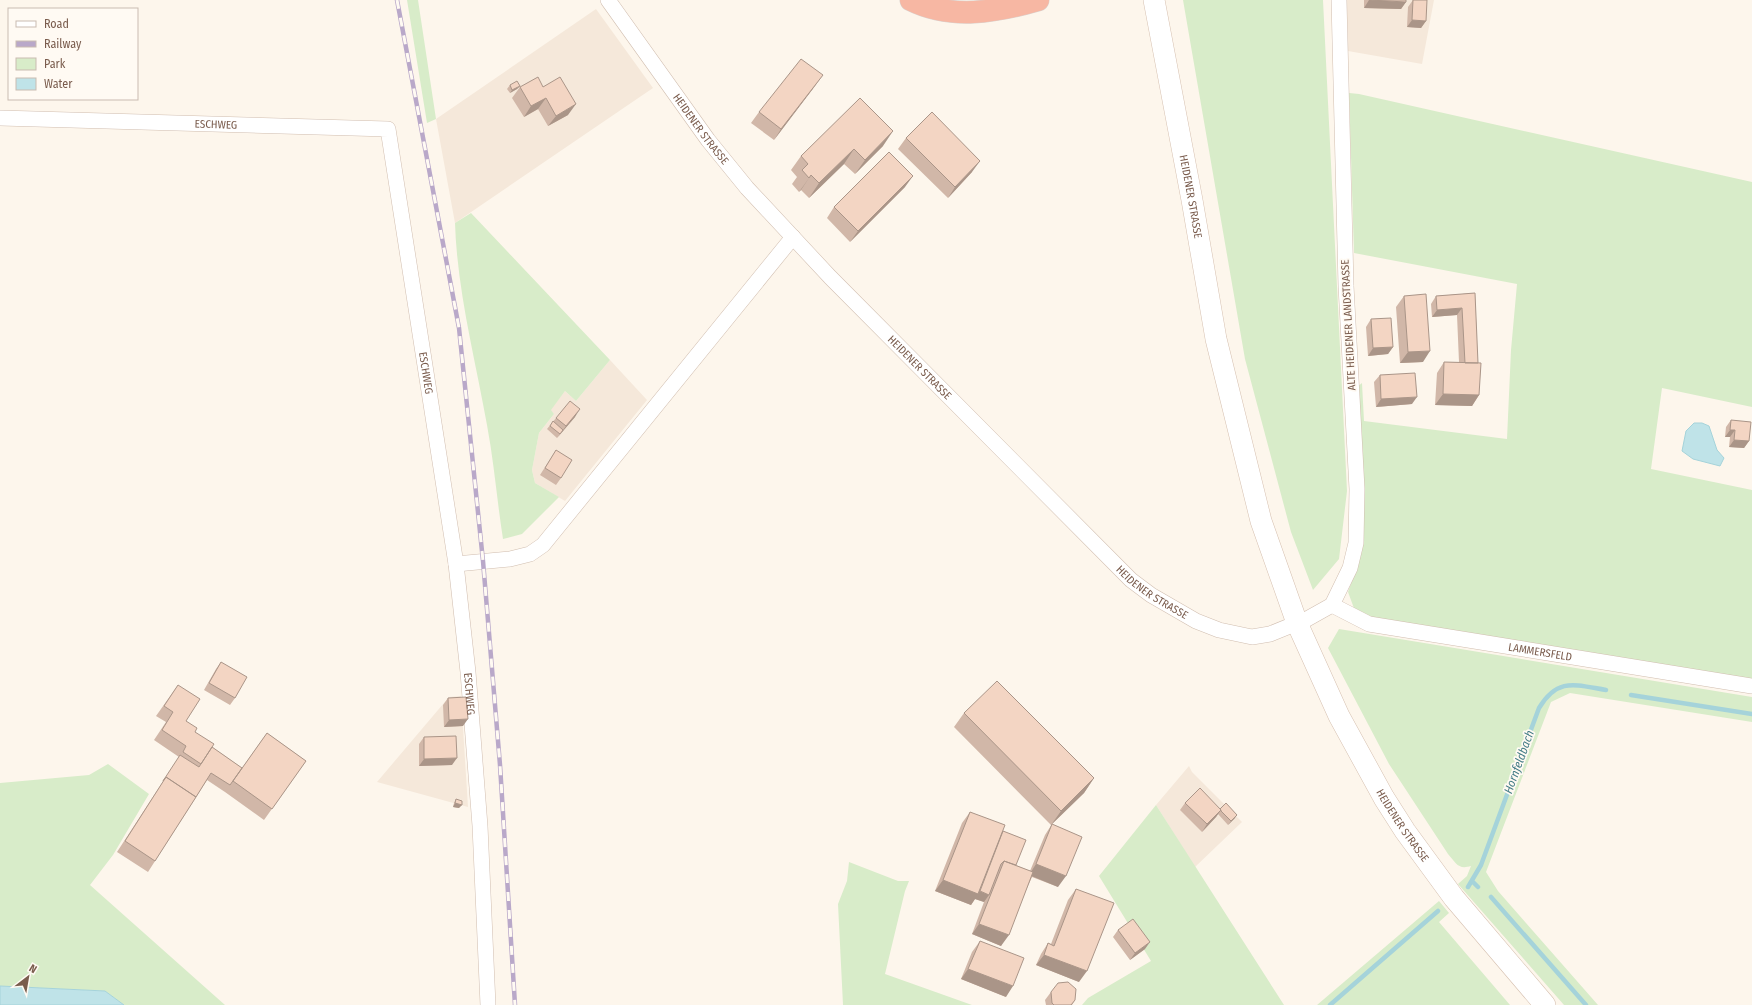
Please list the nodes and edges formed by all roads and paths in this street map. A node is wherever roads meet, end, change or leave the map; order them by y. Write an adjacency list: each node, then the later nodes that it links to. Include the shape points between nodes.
1 (608, 0): 7 (street, HEIDENER STRASSE, via 708,140)
2 (911, 0): 3 (highway, via 934,10 962,12 1018,6)
3 (1038, 0)
4 (1154, 0): 10 (main road, HEIDENER STRASSE, via 1190,185 1216,339 1261,520)
5 (1339, 0): 9 (street, ALTE HEIDENER LANDSTRASSE, via 1346,286 1358,516 1356,543 1350,568)
6 (0, 118): 8 (street, ESCHWEG, via 388,129)
7 (793, 237): 8 (street, via 543,545 530,554 510,559); 10 (street, HEIDENER STRASSE, via 1136,584 1196,621 1236,634 1252,637 1270,634)
8 (456, 564): 12 (street, ESCHWEG, via 468,672 480,826)
9 (1332, 605): 10 (street); 11 (street, LAMMERSFELD, via 1369,624)
10 (1297, 623): 13 (main road, HEIDENER STRASSE, via 1339,716 1405,831 1454,898)
11 (1752, 686)
12 (488, 1005)
13 (1545, 1005)

